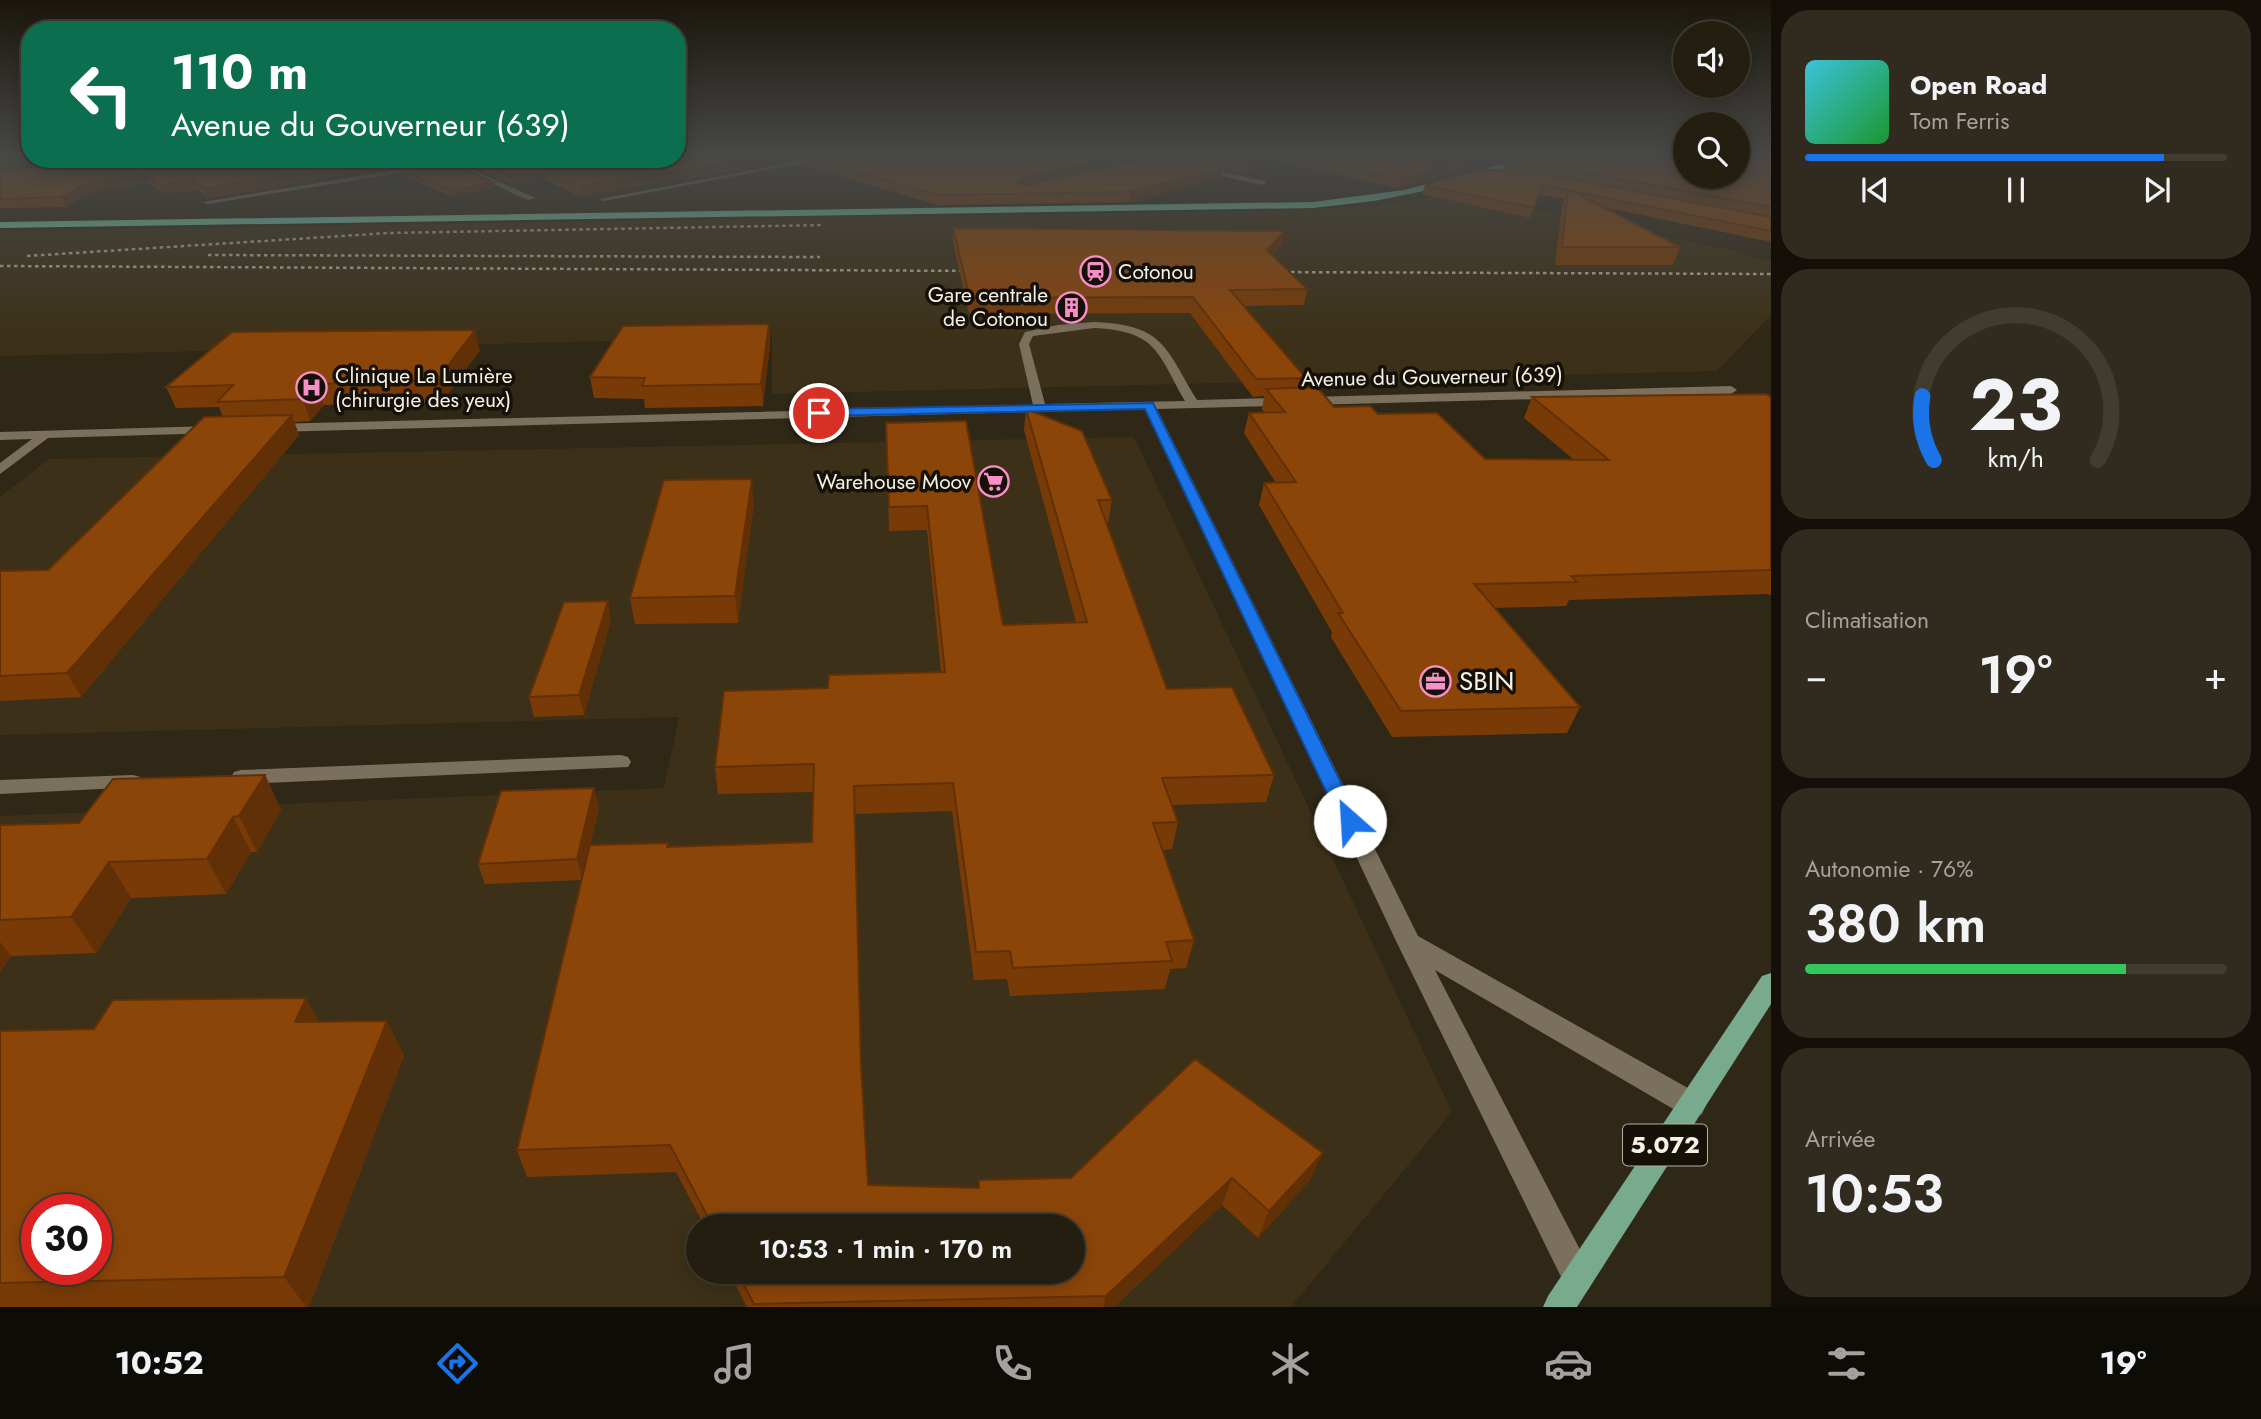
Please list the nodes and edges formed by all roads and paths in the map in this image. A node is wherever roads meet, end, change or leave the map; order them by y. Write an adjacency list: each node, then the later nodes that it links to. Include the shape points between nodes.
1 (717, 214): 2 (highway)
2 (0, 225)
3 (1731, 390): 4 (street, Avenue du Gouverneur (639))
4 (1192, 402): 5 (street, Avenue du Gouverneur (639)); 6 (street, via 1154,340 1125,328 1082,325 1029,334 1024,344)
5 (1149, 405): 6 (street, Avenue du Gouverneur (639)); 16 (street)
6 (1039, 406): 7 (street, Avenue du Gouverneur (639))
7 (256, 428)
8 (228, 429): 9 (street)
9 (46, 434): 10 (street); 11 (street)
10 (0, 436)
11 (0, 470)
12 (621, 762): 13 (street)
13 (223, 778)
14 (154, 781): 15 (street)
15 (0, 787)
16 (1409, 943): 18 (street); 19 (street)
17 (1771, 983): 18 (main road, 5.072)
18 (1692, 1105): 19 (main road, 5.072)
19 (1578, 1278): 20 (main road, 5.072)
20 (1559, 1307)

